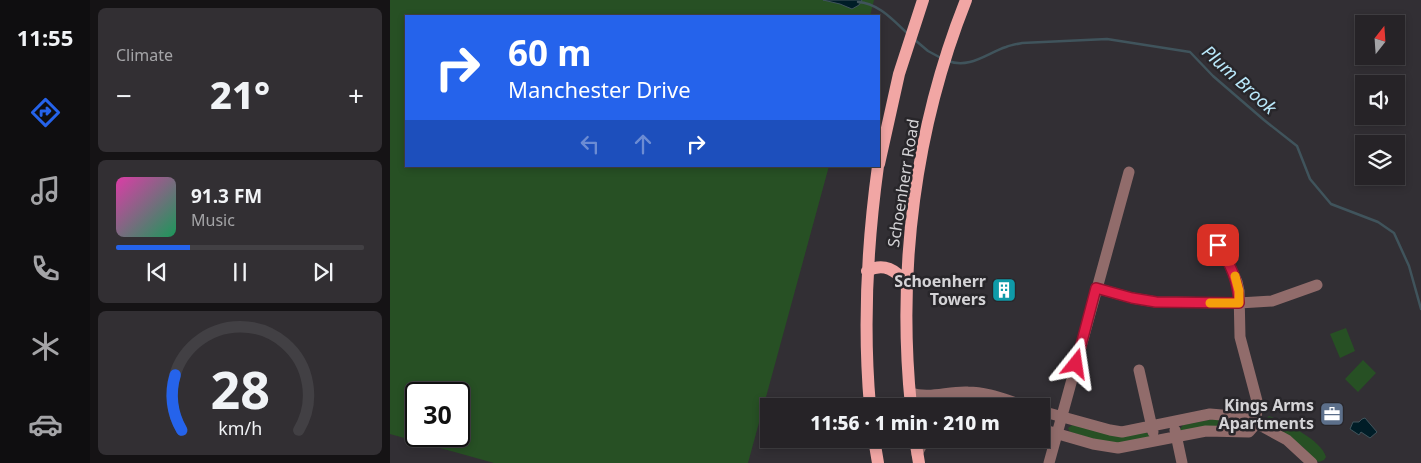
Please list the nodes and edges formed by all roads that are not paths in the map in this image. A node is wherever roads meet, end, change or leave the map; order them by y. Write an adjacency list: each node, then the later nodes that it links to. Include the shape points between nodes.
1 (923, 0): 3 (main road, Schoenherr Road, via 890,108)
2 (966, 0): 8 (main road, Schoenherr Road, via 929,117 911,227)
3 (880, 160)
4 (879, 167): 7 (main road, Schoenherr Road)
5 (1129, 172): 10 (street)
6 (1218, 245): 11 (street, via 1233,270)
7 (867, 272): 8 (main road, via 878,267 889,268); 15 (main road, Schoenherr Road, via 866,350)
8 (907, 284): 14 (main road, Schoenherr Road)
9 (1317, 285): 11 (street, via 1272,301)
10 (1096, 288): 11 (street, via 1156,302); 20 (street)
11 (1239, 303): 22 (street, via 1240,337 1258,401)
12 (1139, 370): 23 (street)
13 (956, 392): 14 (street, via 926,396); 17 (street); 18 (street, via 982,393)
14 (910, 393): 16 (main road, Schoenherr Road)
15 (869, 398)
16 (910, 398)
17 (958, 398)
18 (997, 398)
19 (1050, 414): 20 (street)
20 (1061, 417): 23 (street, via 1122,432); 25 (street)
21 (1174, 422): 22 (street, via 1215,414 1245,417); 23 (street); 26 (street)
22 (1256, 424): 26 (street, via 1249,432 1206,431); 32 (street, via 1287,440)
23 (1152, 426): 27 (street)
24 (1050, 431): 25 (street)
25 (1056, 433): 27 (street, via 1112,448); 30 (street)
26 (1177, 437): 27 (street); 31 (street)
27 (1155, 442)
28 (876, 448): 29 (main road)
29 (878, 463)
30 (1049, 463)
31 (1182, 463)
32 (1312, 463)

